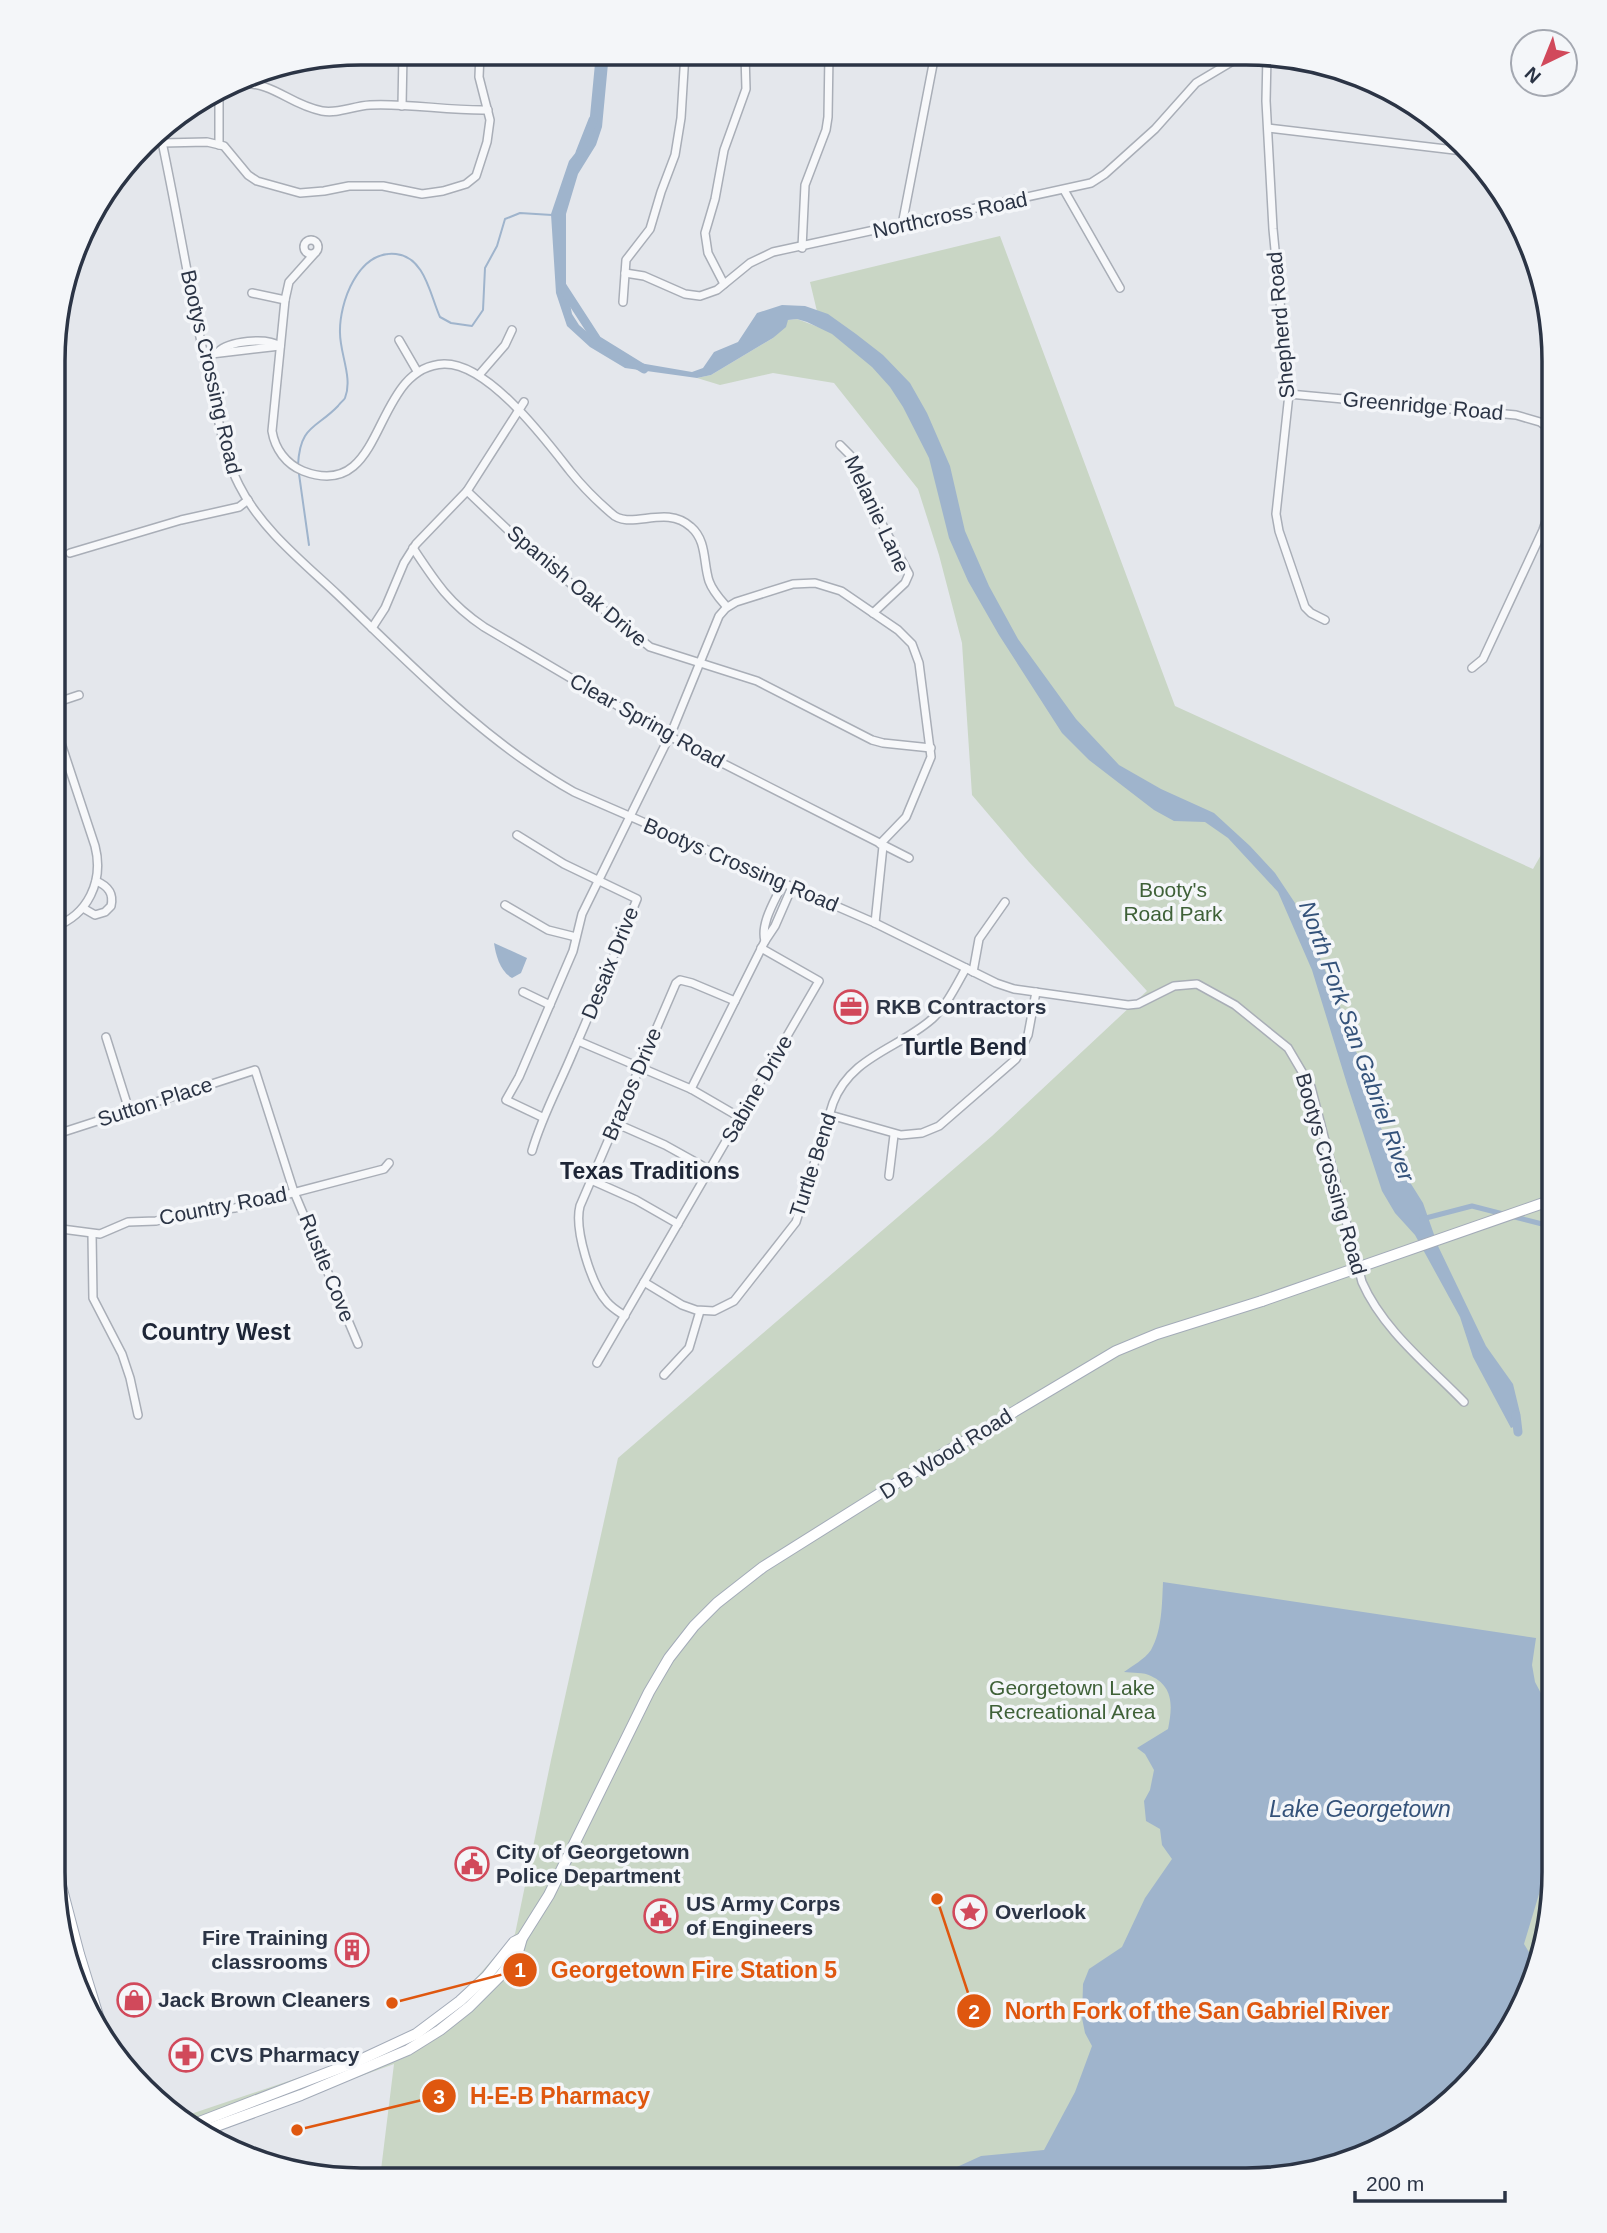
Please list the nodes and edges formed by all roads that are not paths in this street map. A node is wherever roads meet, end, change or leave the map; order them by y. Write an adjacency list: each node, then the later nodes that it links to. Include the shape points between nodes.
1 (403, 65): 11 (street)
2 (479, 65): 12 (street)
3 (684, 65): 21 (street, via 675,155 650,229 626,260)
4 (745, 65): 22 (street, via 746,89 724,150 705,233 708,253)
5 (830, 65): 19 (street, via 826,130 805,185)
6 (933, 65): 18 (street)
7 (1226, 65): 17 (street, Northcross Road, via 1196,83 1164,120 1105,174)
8 (1267, 65): 13 (street, Shepherd Road)
9 (256, 83): 11 (street, via 325,111)
10 (219, 100): 15 (street)
11 (402, 106): 12 (street)
12 (488, 110): 15 (street, via 490,128 476,176 466,184 422,194 383,186 300,193 248,176)
13 (1268, 128): 16 (street); 33 (street, Shepherd Road)
14 (162, 143): 15 (street); 30 (street, Bootys Crossing Road)
15 (219, 145)
16 (1455, 150)
17 (1064, 190): 18 (street, Northcross Road); 23 (street)
18 (902, 225): 19 (street, Northcross Road)
19 (802, 248): 22 (street, Northcross Road, via 763,256)
20 (314, 253): 25 (street, via 289,282)
21 (625, 272): 22 (street, Northcross Road, via 685,294 709,294); 26 (street)
22 (724, 284)
23 (1120, 288)
24 (252, 293): 25 (street)
25 (285, 300): 29 (street)
26 (623, 302)
27 (512, 330): 32 (street)
28 (399, 340): 31 (street)
29 (280, 345): 30 (street, via 259,340); 31 (street, via 272,431 276,446 291,464 307,472 338,474 360,461 396,393)
30 (203, 355): 39 (street, Bootys Crossing Road, via 227,453)
31 (417, 371): 32 (street, via 452,364)
32 (480, 375): 35 (street)
33 (1289, 394): 36 (street, Greenridge Road, via 1516,415); 45 (street, Shepherd Road, via 1277,523 1305,607)
34 (524, 402): 35 (street)
35 (518, 409): 38 (street); 43 (street, via 614,516 623,520 669,516 690,526 702,544 710,583)
36 (1542, 423)
37 (840, 445): 44 (street, Melanie Lane, via 850,455 908,572 908,580)
38 (467, 491): 41 (street); 47 (street, Spanish Oak Drive, via 529,550 643,642 661,653)
39 (248, 500): 42 (street); 46 (street, Bootys Crossing Road, via 267,525)
40 (1542, 532): 48 (street, via 1483,659)
41 (413, 548): 46 (street); 51 (street, Clear Spring Road, via 442,592 470,618)
42 (70, 553)
43 (727, 607): 44 (street, via 793,584 815,583 841,591); 47 (street)
44 (873, 613): 52 (street, via 904,635 915,651)
45 (1325, 620)
46 (372, 628): 54 (street, Bootys Crossing Road, via 517,755 574,792)
47 (700, 663): 51 (street); 52 (street, Spanish Oak Drive, via 757,681 872,740)
48 (1472, 668)
49 (79, 695): 50 (street)
50 (65, 700)
51 (669, 736): 54 (street); 56 (street, Clear Spring Road)
52 (931, 748): 56 (street, via 930,764 911,809)
53 (65, 756): 58 (street, via 96,852)
54 (628, 816): 59 (street); 60 (street, Bootys Crossing Road)
55 (517, 835): 59 (street, Desaix Drive)
56 (881, 845): 57 (street, Clear Spring Road); 66 (street)
57 (909, 858)
58 (96, 881): 64 (street); 64 (street, via 107,886 111,906 95,915)
59 (599, 882): 67 (street); 77 (street, Desaix Drive, via 637,899)
60 (783, 883): 61 (street, Bootys Crossing Road); 68 (street, via 766,923)
61 (792, 887): 66 (street, Bootys Crossing Road); 68 (street)
62 (1005, 902): 71 (street, Turtle Bend, via 979,939)
63 (505, 905): 67 (street, via 548,930)
64 (83, 908): 65 (street)
65 (65, 922)
66 (875, 923): 71 (street, Bootys Crossing Road)
67 (576, 937): 75 (street)
68 (763, 944): 70 (street); 84 (street, Sabine Drive, via 819,981)
69 (747, 955): 70 (street)
70 (755, 960): 74 (street)
71 (969, 970): 73 (street, Bootys Crossing Road, via 1014,989); 82 (street, Turtle Bend, via 929,1021 851,1072)
72 (523, 992): 75 (street)
73 (1036, 992): 87 (street, via 1028,1035 1016,1059 939,1126 918,1134); 104 (street, Bootys Crossing Road, via 1133,1005 1165,989 1191,983 1228,1001 1277,1037 1296,1058 1311,1087 1367,1294 1387,1323)
74 (735, 1001): 78 (street, Brazos Drive, via 680,980); 80 (street)
75 (550, 1005): 83 (street, via 506,1100)
76 (106, 1037): 81 (street)
77 (578, 1041): 78 (street); 83 (street, Desaix Drive)
78 (639, 1066): 80 (street); 85 (street, Brazos Drive)
79 (255, 1070): 81 (street, Sutton Place); 93 (street, Rustle Cove)
80 (691, 1089): 84 (street)
81 (130, 1110): 86 (street, Sutton Place)
82 (830, 1115): 87 (street); 99 (street, Turtle Bend, via 792,1229 734,1301 721,1309)
83 (542, 1117): 88 (street, Desaix Drive)
84 (741, 1118): 90 (street, Sabine Drive)
85 (615, 1123): 90 (street); 92 (street, Brazos Drive)
86 (65, 1131)
87 (894, 1135): 91 (street)
88 (532, 1151)
89 (389, 1163): 93 (street, Country Road, via 384,1169)
90 (710, 1170): 95 (street, Sabine Drive)
91 (888, 1176)
92 (591, 1180): 95 (street); 100 (street, Brazos Drive, via 578,1216 579,1231 599,1292)
93 (294, 1192): 97 (street, Country Road, via 235,1208 128,1222); 101 (street, Rustle Cove)
94 (1542, 1203): 108 (main road, D B Wood Road, bridge, via 1116,1351 763,1567 717,1603 669,1658 549,1895 522,1938 514,1942 479,1991 418,2039)
95 (678, 1224): 98 (street, Sabine Drive)
96 (65, 1230): 97 (street, Country Road)
97 (92, 1234): 105 (street, via 93,1298 122,1354)
98 (644, 1282): 99 (street); 100 (street, Sabine Drive)
99 (700, 1311): 103 (street, via 689,1348)
100 (625, 1316): 102 (street, Sabine Drive)
101 (358, 1344)
102 (597, 1363)
103 (664, 1375)
104 (1464, 1402)
105 (138, 1415)
106 (67, 1914): 107 (main road)
107 (91, 1995)
108 (266, 2102): 109 (main road, D B Wood Road); 110 (main road, D B Wood Road)
109 (202, 2122)
110 (210, 2128)

